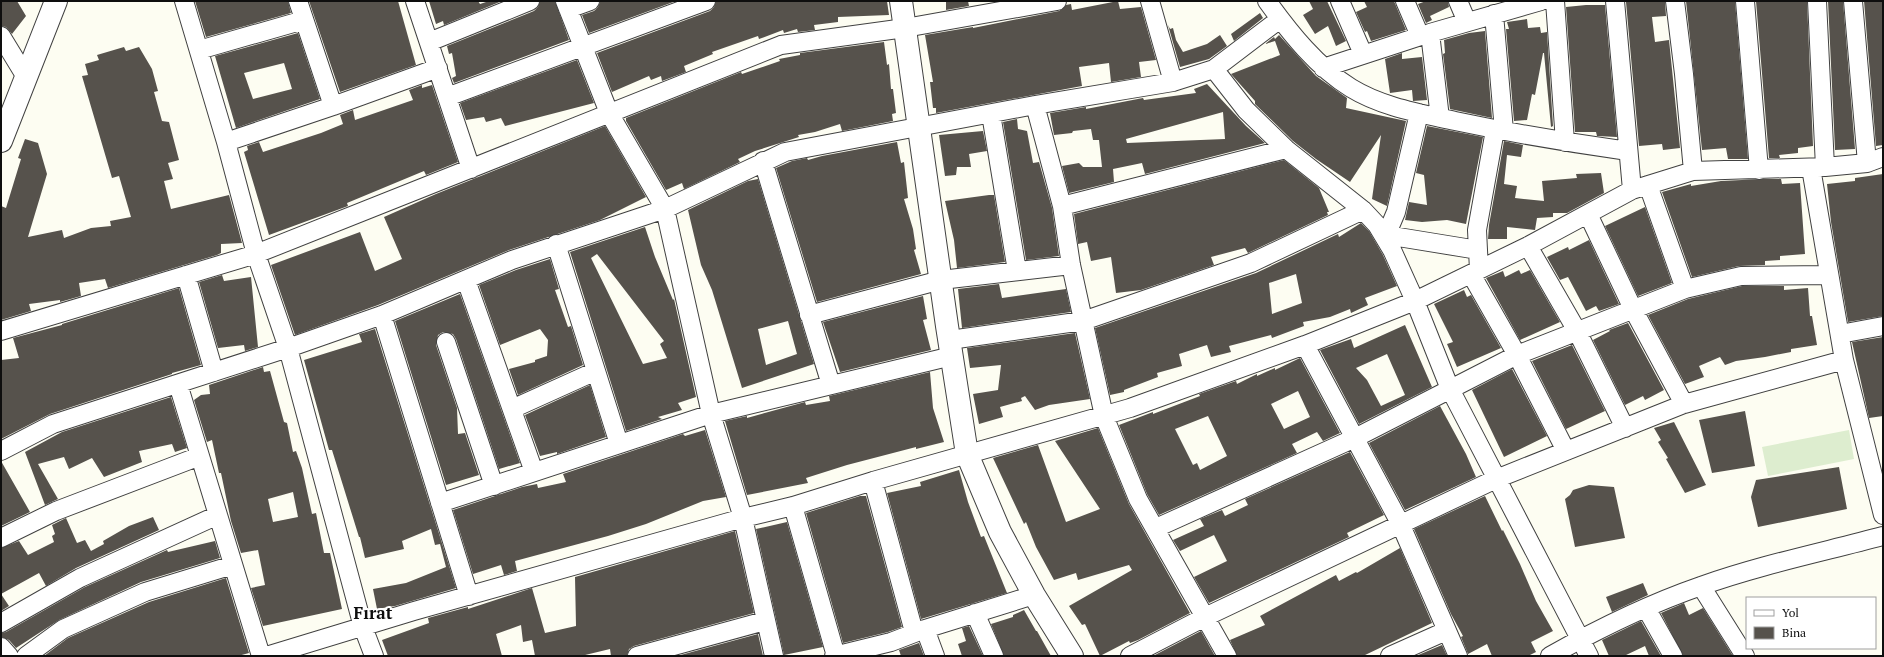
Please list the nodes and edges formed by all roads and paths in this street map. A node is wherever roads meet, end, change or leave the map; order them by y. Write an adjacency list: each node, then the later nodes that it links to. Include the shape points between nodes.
1 (184, 1): 32 (street)
2 (298, 1): 25 (street)
3 (415, 1): 30 (street)
4 (530, 1): 30 (street)
5 (590, 1): 22 (street)
6 (706, 1): 31 (street)
7 (901, 1): 27 (street)
8 (1057, 1): 27 (street)
9 (1150, 1): 38 (street)
10 (1267, 1): 24 (street)
11 (1340, 1): 33 (street)
12 (1405, 1): 28 (street)
13 (1458, 1): 26 (street)
14 (1555, 1): 50 (street)
15 (1615, 1): 52 (street)
16 (1675, 1): 58 (street)
17 (1745, 1): 57 (street)
18 (1817, 1): 55 (street)
19 (1853, 1): 53 (street)
20 (56, 2): 37 (street)
21 (1533, 2): 23 (street)
22 (567, 5): 31 (street)
23 (1494, 14): 26 (street); 47 (street)
24 (1280, 19): 35 (street); 36 (street)
25 (304, 20): 32 (street); 41 (street)
26 (1467, 22): 28 (street)
27 (905, 28): 43 (street, via 781,45); 46 (street)
28 (1425, 34): 33 (street); 45 (street)
29 (1, 36): 37 (street)
30 (429, 42): 34 (street)
31 (583, 45): 39 (street); 43 (street)
32 (199, 50): 49 (street)
33 (1363, 54): 36 (street)
34 (438, 68): 39 (street); 41 (street)
35 (1214, 68): 38 (street); 51 (street, via 1246,110)
36 (1323, 68): 42 (street, via 1350,88 1379,103)
37 (26, 77): 48 (street)
38 (1173, 82): 40 (street)
39 (447, 96): 56 (street)
40 (1035, 105): 44 (street); 60 (street)
41 (333, 106): 49 (street)
42 (1419, 112): 45 (street); 64 (street, via 1396,212)
43 (609, 113): 56 (street); 61 (street)
44 (991, 114): 46 (street); 70 (street)
45 (1440, 118): 47 (street)
46 (919, 126): 54 (street, via 785,152); 75 (street)
47 (1499, 130): 50 (street); 67 (street, via 1477,230)
48 (1, 141)
49 (226, 142): 68 (street)
50 (1564, 142): 52 (street)
51 (1286, 149): 60 (street); 62 (street)
52 (1628, 151): 59 (street)
53 (1875, 160): 55 (street)
54 (763, 161): 61 (street); 80 (street)
55 (1818, 167): 57 (street); 73 (street)
56 (472, 169): 68 (street)
57 (1759, 170): 58 (street)
58 (1693, 171): 59 (street)
59 (1640, 188): 63 (street); 76 (street)
60 (1062, 206): 69 (street)
61 (666, 209): 65 (street); 99 (street)
62 (1362, 210): 64 (street); 81 (street, via 1251,263)
63 (1588, 214): 66 (street); 78 (street)
64 (1385, 236): 67 (street); 77 (street)
65 (556, 244): 74 (street); 92 (street)
66 (1528, 246): 71 (street); 84 (street)
67 (1478, 250): 71 (street)
68 (256, 254): 72 (street); 88 (street)
69 (1071, 264): 70 (street); 81 (street)
70 (1017, 271): 75 (street)
71 (1475, 272): 77 (street); 90 (street)
72 (186, 275): 83 (street); 93 (street)
73 (1828, 275): 76 (street, via 1741,276); 85 (street)
74 (466, 280): 79 (street); 98 (street)
75 (941, 280): 80 (street); 89 (street)
76 (1685, 289): 78 (street)
77 (1415, 301): 87 (street); 96 (street)
78 (1633, 309): 84 (street); 97 (street)
79 (382, 315): 88 (street); 112 (street)
80 (810, 315): 95 (street)
81 (1083, 321): 89 (street); 100 (street)
82 (1883, 326): 85 (street)
83 (1, 330)
84 (1578, 331): 90 (street); 101 (street)
85 (1840, 334): 91 (street)
86 (446, 342): 111 (street)
87 (1305, 345): 100 (street); 102 (street)
88 (288, 348): 93 (street); 130 (street)
89 (951, 348): 95 (street); 106 (street)
90 (1517, 355): 96 (street); 105 (street)
91 (1844, 360): 97 (street); 115 (street)
92 (596, 371): 98 (street); 103 (street)
93 (214, 372): 94 (street)
94 (178, 384): 104 (street, via 53,424); 107 (street)
95 (831, 385): 99 (street)
96 (1450, 389): 102 (street); 109 (street)
97 (1684, 404): 101 (street)
98 (512, 409): 108 (street)
99 (710, 414): 103 (street); 116 (street)
100 (1104, 416): 106 (street); 118 (street, via 1138,499)
101 (1625, 428): 105 (street)
102 (1355, 438): 117 (street); 118 (street)
103 (619, 444): 108 (street)
104 (1, 451)
105 (1566, 451): 109 (street)
106 (967, 454): 110 (street); 124 (street, via 1000,532)
107 (200, 456): 114 (street); 120 (street, via 56,511)
108 (534, 472): 111 (street)
109 (1496, 479): 117 (street); 133 (street)
110 (873, 481): 113 (street); 131 (street)
111 (494, 486): 112 (street)
112 (440, 503): 123 (street)
113 (793, 506): 116 (street); 144 (street)
114 (218, 515): 121 (street); 129 (street, via 80,578)
115 (1883, 515)
116 (743, 518): 123 (street); 128 (street)
117 (1400, 523): 127 (street); 132 (street)
118 (1156, 528): 127 (street)
119 (1883, 536): 122 (street)
120 (1, 538)
121 (233, 564): 138 (street, via 145,592 63,629); 139 (street)
122 (1701, 586): 125 (street); 155 (street)
123 (469, 596): 130 (street)
124 (1034, 596): 126 (street); 147 (street)
125 (1646, 608): 133 (street); 154 (street)
126 (974, 613): 131 (street); 146 (street)
127 (1205, 617): 148 (street); 149 (street)
128 (766, 621): 136 (street); 143 (street)
129 (1, 624)
130 (363, 626): 140 (street); 141 (street)
131 (919, 630): 135 (street); 145 (street)
132 (1446, 631): 150 (street); 151 (street)
133 (1580, 639): 152 (street); 153 (street)
134 (1, 647): 137 (street)
135 (893, 649): 144 (street)
136 (677, 651): 142 (street)
137 (9, 656)
138 (26, 656)
139 (261, 656)
140 (266, 656)
141 (374, 656)
142 (637, 656)
143 (774, 656)
144 (835, 656)
145 (935, 656)
146 (994, 656)
147 (1072, 656)
148 (1130, 656)
149 (1227, 656)
150 (1390, 656)
151 (1458, 656)
152 (1550, 656)
153 (1589, 656)
154 (1673, 656)
155 (1745, 656)

